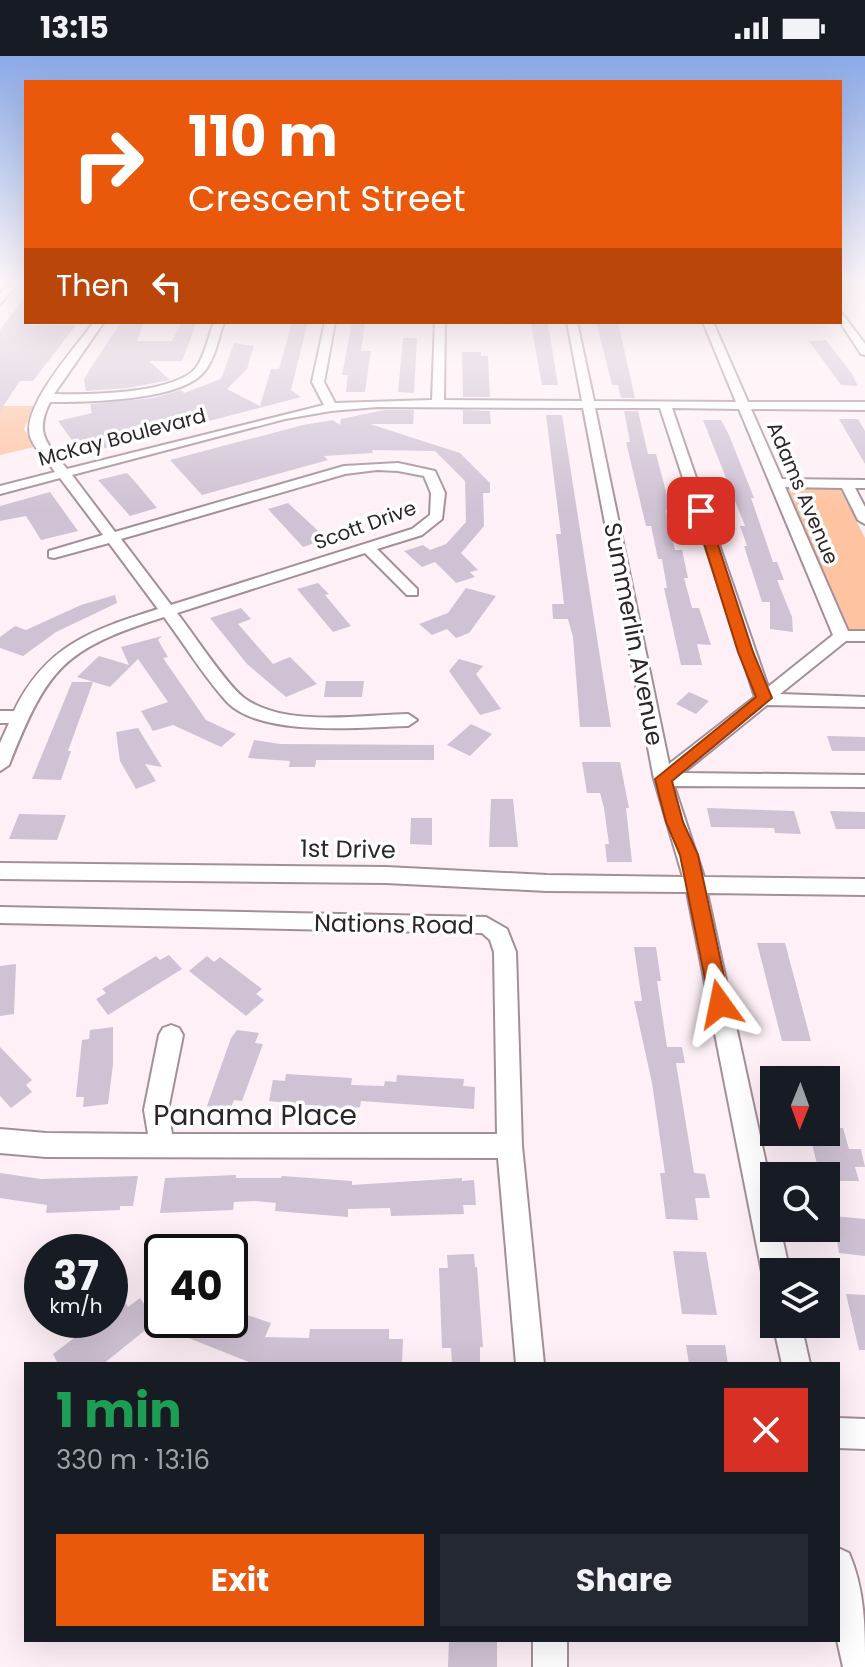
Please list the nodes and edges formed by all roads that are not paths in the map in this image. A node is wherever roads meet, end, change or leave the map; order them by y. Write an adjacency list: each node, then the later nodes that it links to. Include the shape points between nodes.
1 (74, 358): 7 (street)
2 (204, 358): 7 (street, via 189,378 106,398)
3 (323, 358): 13 (street, via 318,382)
4 (439, 358): 8 (street)
5 (579, 358): 9 (street, Summerlin Avenue)
6 (724, 358): 11 (street, Adams Avenue)
7 (46, 398): 14 (street, via 33,428)
8 (438, 404): 9 (street, McKay Boulevard); 13 (street, McKay Boulevard)
9 (588, 405): 10 (street, McKay Boulevard); 33 (street, Summerlin Avenue)
10 (665, 405): 11 (street, McKay Boulevard); 27 (street)
11 (745, 406): 12 (street, McKay Boulevard); 15 (street, Adams Avenue)
12 (865, 406)
13 (331, 407): 14 (street, McKay Boulevard)
14 (62, 474): 18 (street, McKay Boulevard); 20 (street)
15 (776, 483): 16 (street); 25 (street, Adams Avenue)
16 (846, 483): 17 (street); 19 (street)
17 (865, 484)
18 (0, 490)
19 (865, 520)
20 (111, 537): 21 (street, Scott Drive, via 344,470 391,466 430,474 438,493 437,516 430,524); 22 (street, Scott Drive); 24 (street)
21 (368, 548): 23 (street); 24 (street, Scott Drive)
22 (54, 554)
23 (412, 592)
24 (167, 611): 30 (street, Scott Drive, via 74,645 43,675); 31 (street, via 235,700 248,709 293,721)
25 (842, 636): 26 (street); 27 (street)
26 (865, 636)
27 (764, 699): 28 (street); 33 (street)
28 (865, 702)
29 (0, 717): 30 (street)
30 (20, 717): 32 (street, Scott Drive)
31 (408, 720)
32 (0, 765)
33 (663, 779): 34 (street); 36 (street, Summerlin Avenue)
34 (865, 781)
35 (0, 871): 36 (street, 1st Drive)
36 (695, 885): 37 (street, 1st Drive); 43 (street, Summerlin Avenue)
37 (865, 887)
38 (0, 915): 42 (street, Nations Road, via 486,925 499,935 505,952)
39 (171, 1035): 41 (street, via 156,1110)
40 (0, 1141): 41 (street, Panama Place)
41 (162, 1145): 42 (street, Panama Place)
42 (510, 1146): 45 (street, Nations Road)
43 (773, 1258)
44 (790, 1338): 46 (street)
45 (530, 1362)
46 (796, 1362)
47 (840, 1433): 48 (street)
48 (865, 1434)
49 (840, 1573): 52 (street)
50 (550, 1642): 51 (street)
51 (550, 1667)
52 (860, 1667)

